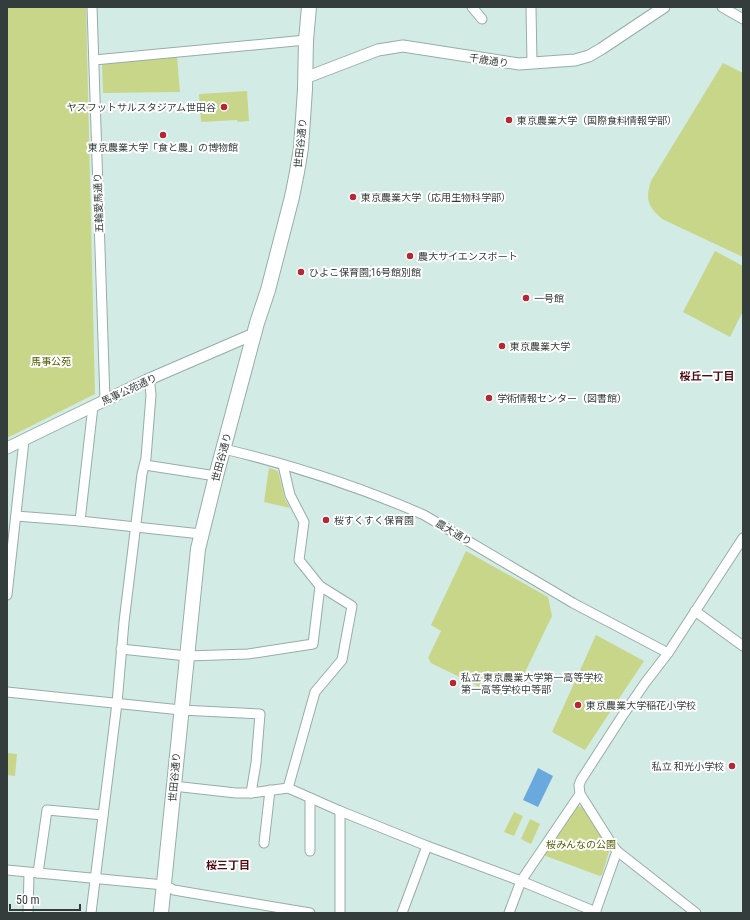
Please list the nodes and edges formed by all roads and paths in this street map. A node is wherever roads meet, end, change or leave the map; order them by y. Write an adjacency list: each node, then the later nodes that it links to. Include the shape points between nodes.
1 (92, 7): 10 (street, 五輪愛馬通り)
2 (309, 7): 9 (main road, 世田谷通り)
3 (472, 7): 7 (street)
4 (531, 7): 11 (street)
5 (664, 7): 11 (street, 千歳通り, via 589,56 576,60)
6 (722, 7): 8 (street)
7 (482, 19)
8 (743, 19)
9 (306, 40): 10 (street); 12 (main road, 世田谷通り)
10 (94, 60): 15 (street, 五輪愛馬通り)
11 (532, 63): 12 (street, 千歳通り, via 504,63 414,47 390,47)
12 (305, 78): 13 (main road, 世田谷通り, via 297,172)
13 (253, 338): 14 (street, 馬事公苑通り, via 249,336); 19 (main road, 世田谷通り)
14 (147, 380): 15 (street, 馬事公苑通り); 20 (street, via 150,395)
15 (105, 400): 16 (street, 馬事公苑通り)
16 (93, 406): 17 (street, 馬事公苑通り); 24 (street)
17 (24, 441): 18 (street, 馬事公苑通り); 23 (street)
18 (7, 448)
19 (224, 449): 21 (street, 農大通り); 22 (main road, 世田谷通り)
20 (145, 465): 22 (street); 25 (street)
21 (283, 465): 29 (street, via 290,495 304,522 299,560); 34 (street, 農大通り, via 424,514 573,603)
22 (216, 476): 26 (main road, 世田谷通り)
23 (16, 516): 24 (street); 28 (street)
24 (80, 521): 25 (street)
25 (136, 528): 26 (street); 33 (street)
26 (202, 534): 35 (main road, 世田谷通り, via 198,550)
27 (743, 538): 31 (street)
28 (8, 572): 30 (street)
29 (320, 586): 35 (street, via 313,644 248,654); 40 (street, via 352,606 342,660 314,692)
30 (7, 595)
31 (695, 611): 32 (street); 34 (street)
32 (743, 646)
33 (121, 649): 35 (street); 37 (street)
34 (668, 653): 43 (street, via 645,683 581,780)
35 (187, 656): 38 (main road, 世田谷通り)
36 (7, 692): 37 (street)
37 (117, 703): 38 (street); 46 (street)
38 (181, 710): 39 (main road, 世田谷通り); 42 (street, via 260,714)
39 (173, 786): 42 (street); 55 (main road, 世田谷通り)
40 (288, 788): 41 (street); 44 (street)
41 (270, 790): 42 (street); 47 (street)
42 (251, 793)
43 (580, 794): 50 (street); 54 (street)
44 (310, 798): 45 (street); 49 (street)
45 (340, 811): 48 (street); 61 (street)
46 (103, 815): 52 (street, via 47,810); 53 (street)
47 (264, 843)
48 (428, 846): 54 (street); 62 (street)
49 (310, 851)
50 (617, 851): 56 (street); 64 (street)
51 (7, 870): 52 (street)
52 (33, 873): 53 (street); 57 (street)
53 (95, 879): 55 (street); 58 (street)
54 (521, 881): 56 (street); 63 (street)
55 (164, 885): 59 (main road, 世田谷通り); 60 (street, via 174,890)
56 (596, 912)
57 (28, 913)
58 (91, 913)
59 (161, 913)
60 (310, 913)
61 (340, 913)
62 (402, 913)
63 (509, 913)
64 (696, 913)

